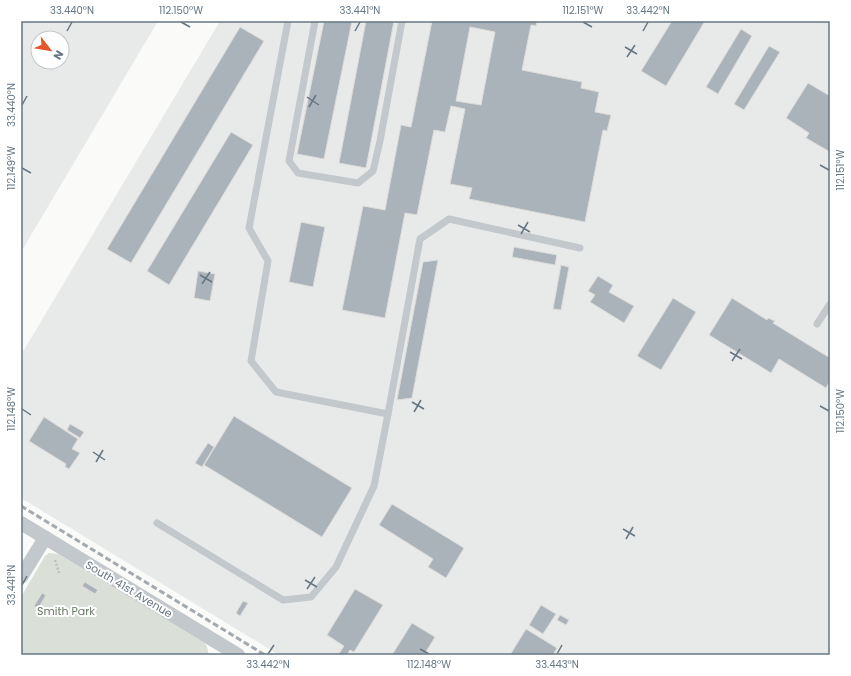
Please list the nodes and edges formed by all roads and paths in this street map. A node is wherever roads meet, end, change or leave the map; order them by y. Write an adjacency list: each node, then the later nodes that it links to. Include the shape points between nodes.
1 (288, 21): 7 (lane, via 249,228 268,261 251,361 276,392)
2 (315, 21): 3 (lane, via 289,161 298,173 358,183 373,171)
3 (402, 21)
4 (580, 248): 7 (lane, via 449,219 420,239)
5 (830, 304): 6 (lane)
6 (818, 324)
7 (388, 414): 9 (lane, via 374,486 336,566 311,597 283,600)
8 (21, 523): 10 (street, South 41st Avenue)
9 (157, 523)
10 (45, 538): 13 (street); 14 (street, South 41st Avenue)
11 (58, 569): 12 (path)
12 (59, 573)
13 (21, 577)
14 (229, 653)

